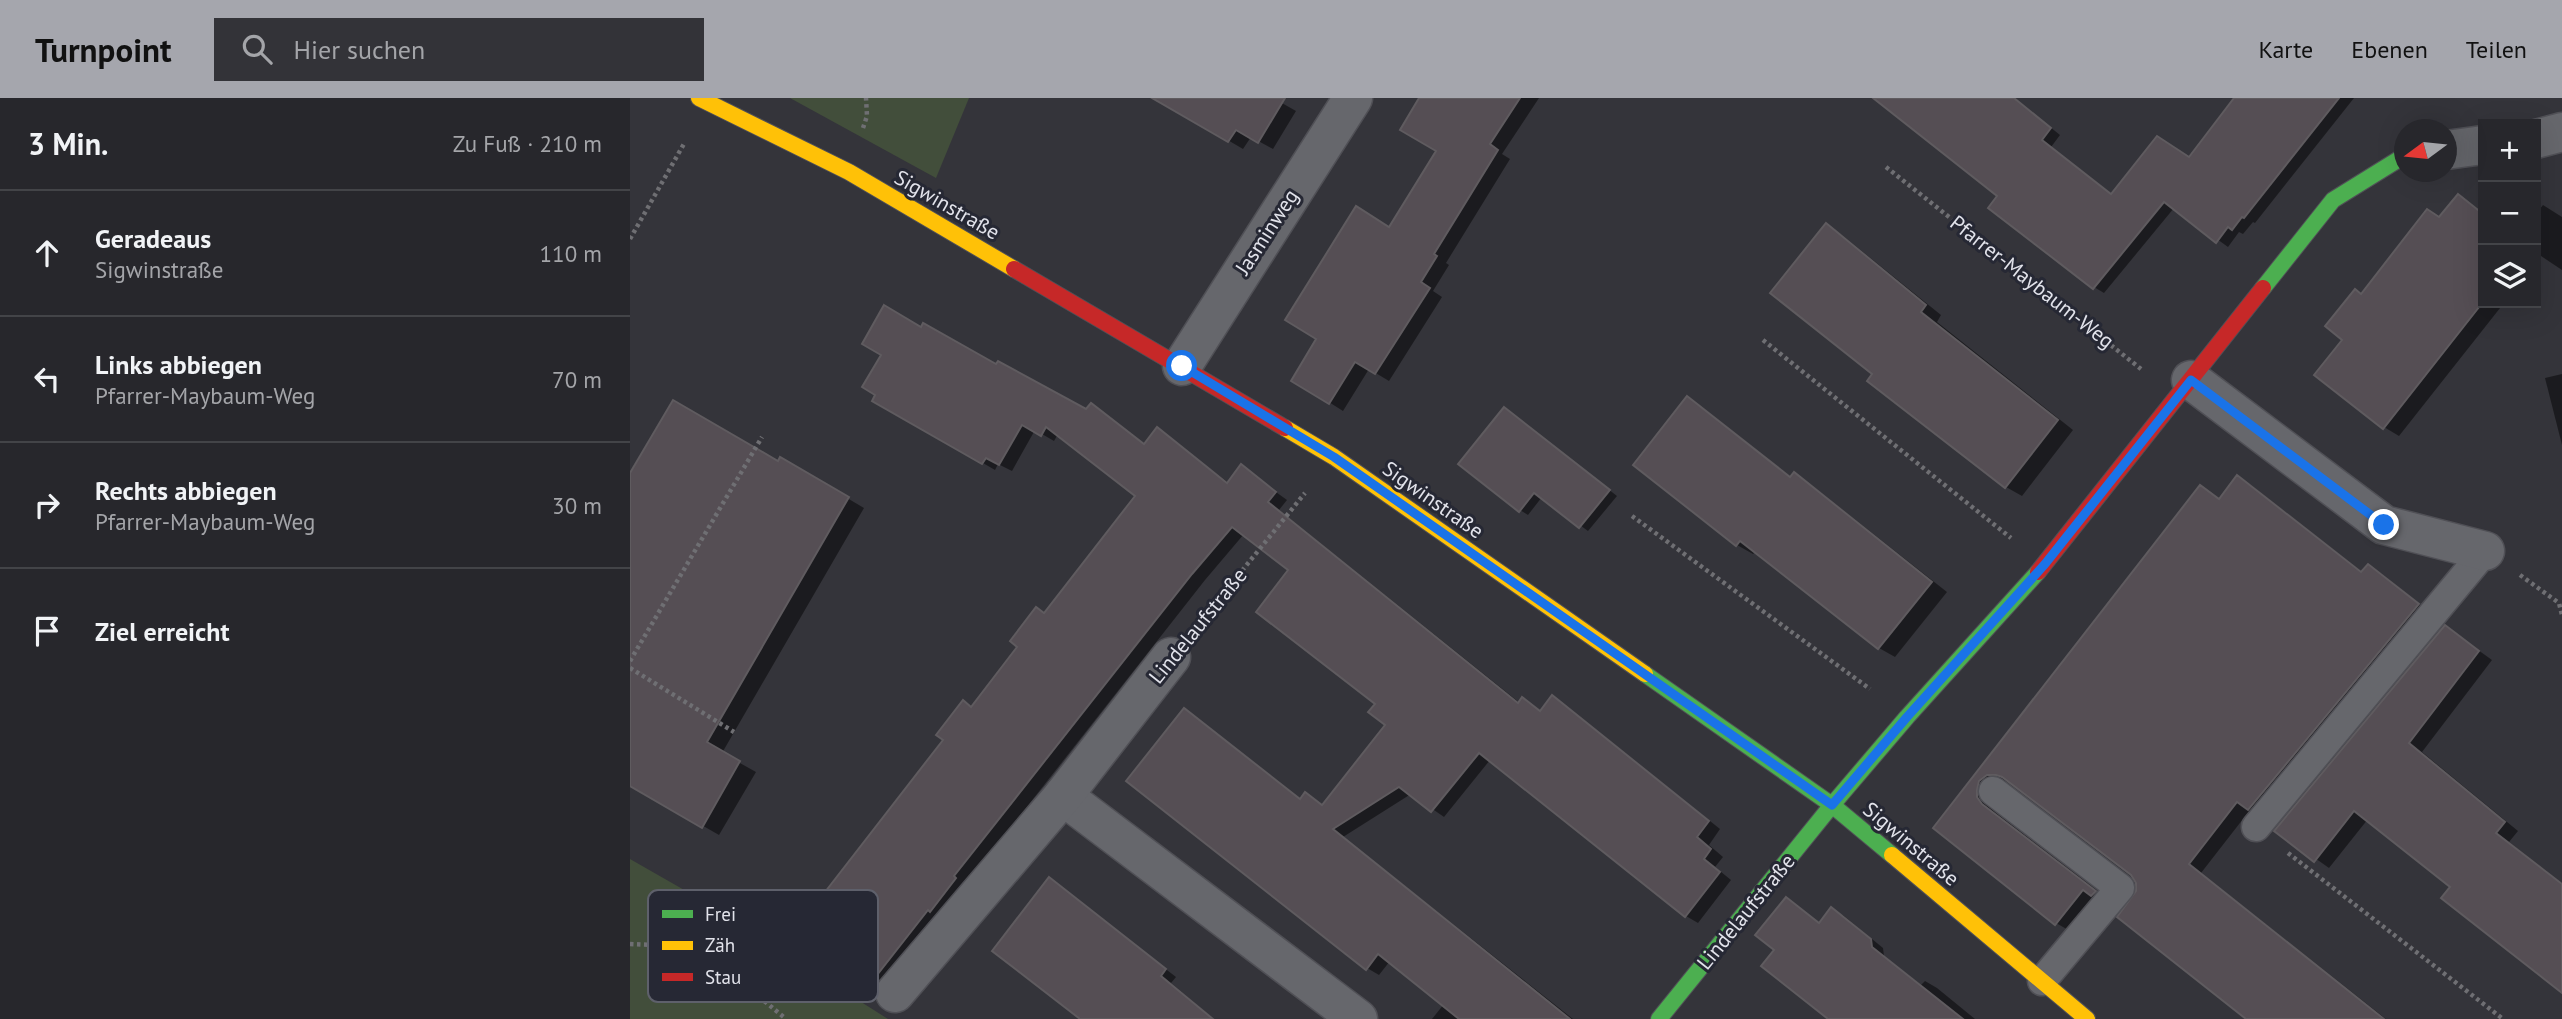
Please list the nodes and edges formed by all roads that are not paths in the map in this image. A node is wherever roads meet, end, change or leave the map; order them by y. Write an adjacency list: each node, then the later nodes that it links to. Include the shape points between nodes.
1 (1353, 98): 8 (street, Jasminweg)
2 (703, 100): 8 (street, Sigwinstraße, via 849,172)
3 (2562, 131): 4 (street)
4 (2541, 137)
5 (2478, 146): 6 (street)
6 (2457, 149)
7 (2394, 162): 9 (street, via 2333,200)
8 (1182, 366): 14 (street, Sigwinstraße, via 1334,457)
9 (2184, 389): 10 (street, via 2384,525); 14 (street, via 2045,564)
10 (2486, 551): 15 (lane)
11 (1171, 657): 13 (street, Lindelaufstraße)
12 (1993, 791): 16 (lane, via 2120,887)
13 (1063, 796): 17 (street, Lindelaufstraße); 18 (street)
14 (1832, 805): 16 (street, Sigwinstraße); 19 (street, Lindelaufstraße)
15 (2256, 827)
16 (2042, 981): 20 (street, Sigwinstraße)
17 (895, 993)
18 (1358, 1019)
19 (1659, 1019)
20 (2087, 1019)

